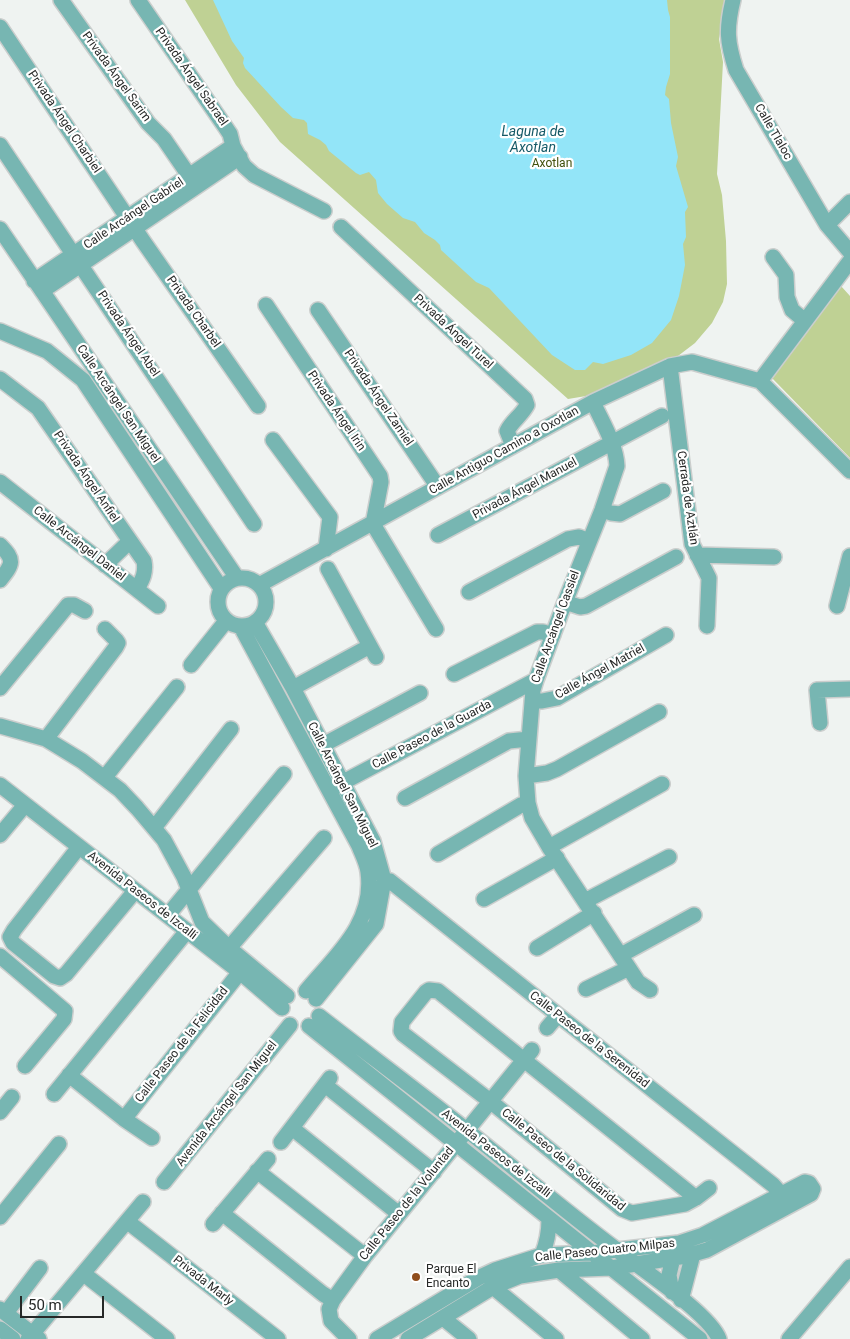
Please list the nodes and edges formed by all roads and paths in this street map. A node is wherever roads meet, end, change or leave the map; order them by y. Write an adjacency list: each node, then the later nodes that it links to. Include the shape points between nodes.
1 (61, 0): 7 (street, Privada Ángel Sarim)
2 (138, 0): 6 (street, Privada Ángel Sabrael, via 230,134)
3 (733, 0): 11 (street, Calle Tlaloc, via 728,22 728,45 736,70)
4 (0, 27): 10 (street, Privada Ángel Charbiel)
5 (0, 145): 16 (street, Privada Ángel Abel)
6 (236, 152): 7 (street, Calle Arcángel Gabriel); 9 (street, Privada Ángel Sabrael, via 254,175); 10 (street, Calle Arcángel Gabriel)
7 (190, 177): 10 (street, Calle Arcángel Gabriel)
8 (850, 202): 11 (street)
9 (324, 211)
10 (131, 224): 16 (street, Calle Arcángel Gabriel); 29 (street, Privada Charbel)
11 (827, 224): 14 (street, Calle Tlaloc)
12 (341, 228): 33 (street, Privada Ángel Turel, via 525,399 524,411 507,431)
13 (0, 229): 18 (street, Calle Arcángel San Miguel)
14 (850, 252)
15 (773, 257): 21 (street, via 786,275 786,298 792,310)
16 (78, 260): 18 (street, Calle Arcángel Gabriel); 39 (street, Privada Ángel Abel)
17 (850, 261): 21 (street)
18 (38, 286): 22 (street, Calle Arcángel San Miguel)
19 (266, 306): 40 (street, Privada Ángel Irin, via 380,476)
20 (318, 310): 36 (street, Privada Ángel Zamiel)
21 (805, 321): 27 (street)
22 (67, 329): 24 (street, via 63,345); 52 (street, Calle Arcángel San Miguel)
23 (0, 330): 24 (street, Calle Arcángel San Miguel)
24 (47, 351): 55 (street, Calle Arcángel San Miguel, via 82,380)
25 (670, 366): 27 (street, Calle Antiguo Camino a Oxotlan, via 692,362); 28 (street, Calle Antiguo Camino a Oxotlan); 46 (street, Cerrada de Aztlán, via 692,544)
26 (0, 379): 42 (street, Privada Ángel Anfiel, via 38,408)
27 (760, 381): 34 (street)
28 (593, 402): 32 (street, Calle Arcángel Cassiel); 33 (street, Calle Antiguo Camino a Oxotlan)
29 (258, 406)
30 (662, 416): 32 (street, Privada Ángel Manuel)
31 (274, 440): 45 (street, via 330,517)
32 (612, 444): 38 (street, Calle Arcángel Cassiel, via 616,466); 41 (street, Privada Ángel Manuel)
33 (513, 446): 36 (street, Calle Antiguo Camino a Oxotlan)
34 (850, 471)
35 (0, 482): 50 (street, Calle Arcángel Daniel)
36 (438, 487): 40 (street, Calle Antiguo Camino a Oxotlan)
37 (663, 491): 38 (street, via 620,514)
38 (602, 510): 43 (street, Calle Arcángel Cassiel)
39 (254, 524)
40 (373, 524): 45 (street, Calle Antiguo Camino a Oxotlan); 66 (street)
41 (438, 535)
42 (130, 541): 50 (street); 56 (street, Privada Ángel Anfiel, via 144,561 145,569)
43 (589, 541): 57 (street, via 579,537 568,539); 58 (street, Calle Arcángel Cassiel)
44 (0, 545): 53 (street, via 11,562)
45 (326, 549): 54 (street, Calle Antiguo Camino a Oxotlan)
46 (697, 555): 49 (street); 64 (street, Cerrada de Aztlán, via 709,578)
47 (850, 556): 60 (street)
48 (676, 557): 58 (street, via 586,606)
49 (774, 557)
50 (105, 565): 56 (street, Calle Arcángel Daniel)
51 (328, 569): 74 (street, via 373,652)
52 (237, 578): 54 (street, via 249,579); 55 (street)
53 (0, 580)
54 (259, 585): 63 (street, via 266,600 265,609 262,616)
55 (222, 588): 62 (street, via 218,595 218,609)
56 (137, 589): 59 (street, Calle Arcángel Daniel)
57 (469, 592)
58 (564, 602): 67 (street, Calle Arcángel Cassiel)
59 (158, 606)
60 (837, 606)
61 (85, 611): 73 (street, via 68,605)
62 (226, 621): 63 (street, via 235,626); 69 (street)
63 (248, 624): 74 (street, Calle Arcángel San Miguel); 90 (street, Calle Arcángel San Miguel)
64 (707, 626)
65 (105, 629): 82 (street, via 118,644)
66 (436, 629)
67 (552, 635): 70 (street, via 537,632); 71 (street, Calle Arcángel Cassiel)
68 (666, 635): 77 (street, Calle Ángel Matriel, via 557,698)
69 (190, 665)
70 (454, 674)
71 (536, 680): 77 (street, Calle Arcángel Cassiel); 90 (street, Calle Paseo de la Guarda)
72 (177, 687): 87 (street)
73 (0, 688)
74 (292, 688): 84 (street, Calle Arcángel San Miguel)
75 (850, 689): 79 (street, via 817,690)
76 (420, 693): 84 (street)
77 (532, 701): 83 (street, Calle Arcángel Cassiel)
78 (659, 712): 86 (street, via 557,770)
79 (820, 723)
80 (0, 726): 82 (street, Avenida Paseos de Izcalli)
81 (231, 729): 94 (street)
82 (46, 739): 87 (street, Avenida Paseos de Izcalli)
83 (529, 739): 86 (street, Calle Arcángel Cassiel); 91 (street, via 509,742)
84 (323, 745): 90 (street, Calle Arcángel San Miguel)
85 (284, 774): 102 (street)
86 (526, 776): 92 (street, Calle Arcángel Cassiel)
87 (105, 777): 94 (street, Avenida Paseos de Izcalli)
88 (662, 784): 98 (street)
89 (0, 785): 93 (street, Avenida Paseos de Izcalli)
90 (335, 786): 101 (street, Calle Arcángel San Miguel, via 373,841); 117 (street, Calle Arcángel San Miguel, via 368,870 368,897 363,918)
91 (405, 798)
92 (528, 803): 98 (street, Calle Arcángel Cassiel, via 532,818); 99 (street)
93 (25, 804): 95 (street); 97 (street, Avenida Paseos de Izcalli)
94 (154, 828): 102 (street, Avenida Paseos de Izcalli, via 164,840)
95 (0, 835)
96 (324, 838): 109 (street)
97 (79, 847): 103 (street, Avenida Paseos de Izcalli); 103 (street, via 10,937 13,943 54,976 60,978 66,974)
98 (553, 852): 104 (street); 105 (street, Calle Arcángel Cassiel)
99 (438, 854)
100 (669, 858): 105 (street)
101 (384, 880): 117 (street, Calle Arcángel San Miguel, via 376,924); 119 (street, Calle Paseo de la Serenidad, via 390,881)
102 (189, 890): 106 (street); 109 (street, Avenida Paseos de Izcalli, via 202,922)
103 (135, 891): 106 (street, Avenida Paseos de Izcalli)
104 (484, 899)
105 (589, 907): 110 (street); 111 (street, Calle Arcángel Cassiel)
106 (168, 915): 108 (street, Avenida Paseos de Izcalli)
107 (694, 915): 111 (street)
108 (187, 931): 114 (street, Avenida Paseos de Izcalli); 125 (street)
109 (229, 948): 118 (street, Avenida Paseos de Izcalli)
110 (537, 948)
111 (621, 955): 113 (street, Calle Arcángel Cassiel)
112 (0, 956): 124 (street, via 65,1011 64,1019)
113 (629, 968): 115 (street); 116 (street, Calle Arcángel Cassiel, via 638,982)
114 (240, 972): 118 (street, Avenida Paseos de Izcalli); 130 (street, Calle Paseo de la Felicidad)
115 (586, 989)
116 (650, 990)
117 (311, 995): 118 (street, via 296,991); 120 (street, via 320,1007)
118 (284, 1002): 121 (street, via 284,1019)
119 (558, 1015): 122 (street); 143 (street, Calle Paseo de la Serenidad, via 773,1185)
120 (314, 1021): 121 (street, via 296,1028); 132 (street, Avenida Paseos de Izcalli); 135 (street, Avenida Paseos de Izcalli)
121 (290, 1025): 140 (street, Avenida Arcángel San Miguel)
122 (546, 1028)
123 (528, 1054): 128 (street, Calle Paseo de la Voluntad); 128 (street, Calle Paseo de la Solidaridad, via 438,991 429,990 402,1022 400,1030); 142 (street)
124 (25, 1066)
125 (70, 1075): 126 (street); 130 (street)
126 (54, 1094)
127 (12, 1097): 129 (street)
128 (490, 1101): 132 (street, Calle Paseo de la Voluntad); 142 (street, Calle Paseo de la Solidaridad, via 622,1209 632,1213 685,1204)
129 (0, 1112)
130 (124, 1119): 133 (street)
131 (292, 1128): 134 (street); 139 (street, via 328,1081); 145 (street)
132 (466, 1130): 135 (street, Calle Paseo de la Voluntad); 149 (street, Avenida Paseos de Izcalli)
133 (152, 1138)
134 (281, 1142)
135 (456, 1142): 139 (street, Calle Paseo de la Voluntad); 147 (street, Avenida Paseos de Izcalli)
136 (59, 1144): 146 (street)
137 (268, 1159): 138 (street)
138 (257, 1171): 153 (street); 163 (street, via 218,1219)
139 (434, 1172): 145 (street, Calle Paseo de la Voluntad)
140 (164, 1182)
141 (709, 1188): 142 (street, Calle Paseo de la Solidaridad)
142 (696, 1198)
143 (787, 1200): 149 (street, Calle Paseo Cuatro Milpas, via 679,1243); 151 (street, Calle Paseo Cuatro Milpas, via 707,1250)
144 (144, 1202): 148 (street)
145 (399, 1214): 153 (street, Calle Paseo de la Voluntad)
146 (0, 1217)
147 (549, 1219): 150 (street, Avenida Paseos de Izcalli); 152 (street, via 548,1238)
148 (128, 1222): 160 (street); 170 (street, Privada Marly)
149 (617, 1250): 150 (street, Calle Paseo Cuatro Milpas); 155 (street, Avenida Paseos de Izcalli)
150 (591, 1253): 152 (street, Calle Paseo Cuatro Milpas); 158 (street, Avenida Paseos de Izcalli)
151 (693, 1254): 154 (street, Calle Paseo Cuatro Milpas); 162 (street)
152 (542, 1255): 172 (street, Calle Paseo Cuatro Milpas, via 478,1278)
153 (365, 1256): 163 (street, Calle Paseo de la Voluntad)
154 (674, 1258): 155 (street, Calle Paseo Cuatro Milpas); 162 (street, via 669,1275)
155 (637, 1264): 158 (street, Calle Paseo Cuatro Milpas); 162 (street, Avenida Paseos de Izcalli)
156 (850, 1267): 179 (street)
157 (40, 1268): 164 (street)
158 (611, 1268): 159 (street, Calle Paseo Cuatro Milpas); 177 (street, Avenida Paseos de Izcalli)
159 (559, 1270): 161 (street, Calle Paseo Cuatro Milpas, via 520,1276); 176 (street)
160 (84, 1274): 167 (street); 169 (street)
161 (493, 1287): 165 (street, Calle Paseo Cuatro Milpas); 175 (street)
162 (677, 1296): 178 (street, Avenida Paseos de Izcalli, via 707,1321)
163 (333, 1300): 171 (street, via 329,1309 331,1321)
164 (3, 1311): 167 (street)
165 (443, 1318): 173 (street, Calle Paseo Cuatro Milpas); 174 (street)
166 (0, 1329): 168 (street)
167 (33, 1337)
168 (13, 1339)
169 (167, 1339)
170 (278, 1339)
171 (349, 1339)
172 (377, 1339)
173 (408, 1339)
174 (468, 1339)
175 (556, 1339)
176 (642, 1339)
177 (700, 1339)
178 (719, 1339)
179 (789, 1339)

